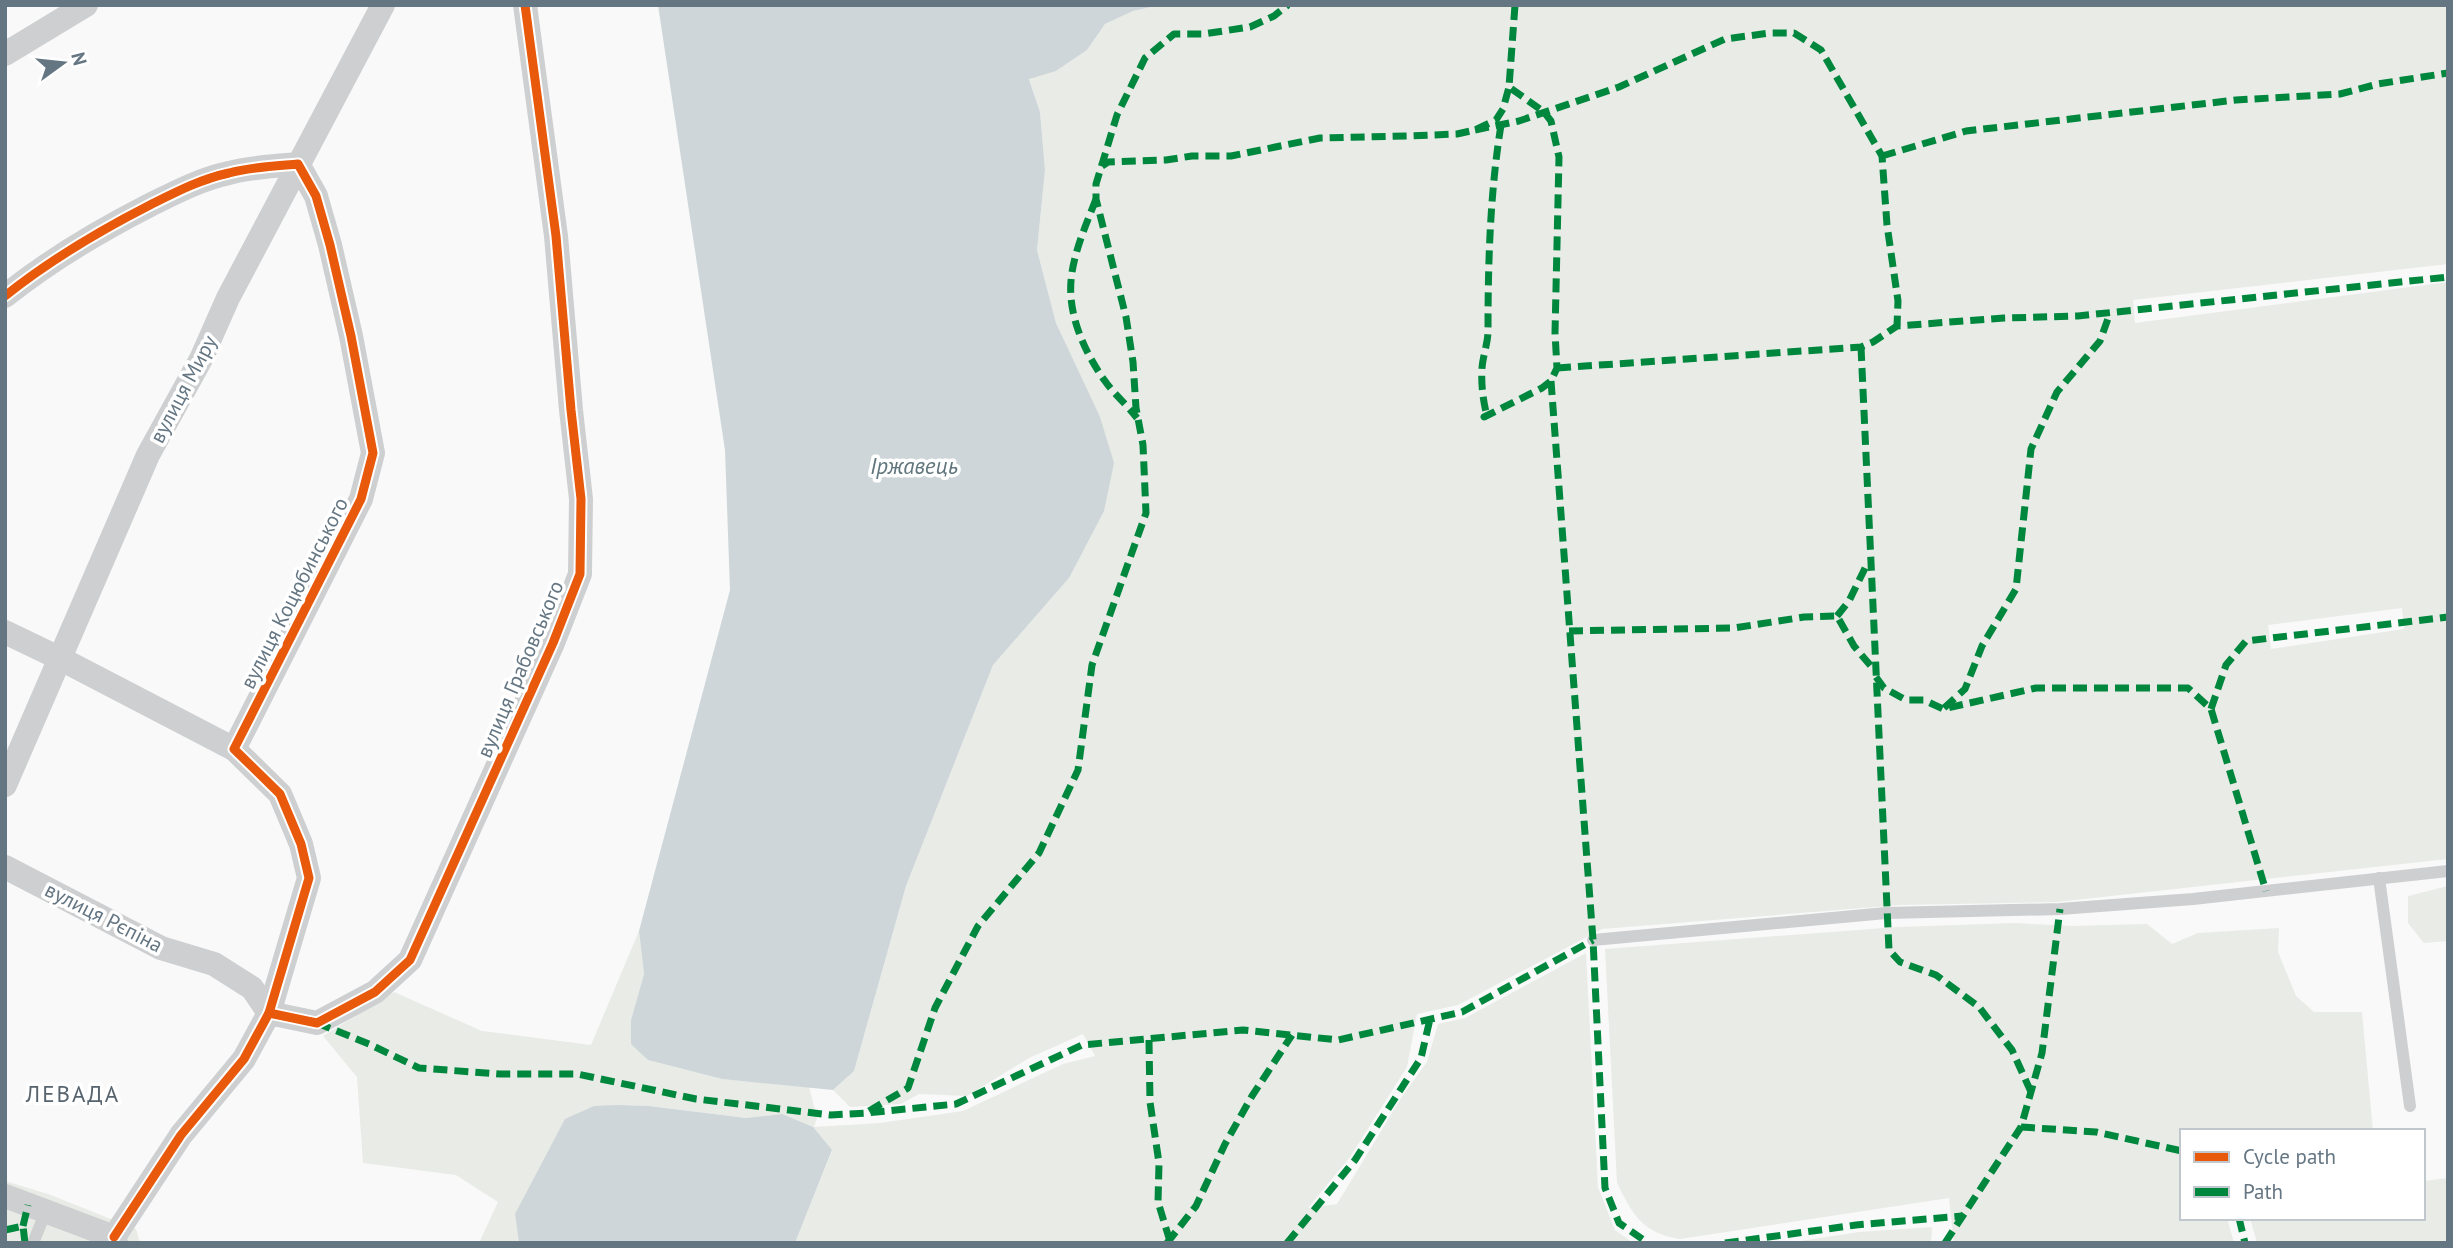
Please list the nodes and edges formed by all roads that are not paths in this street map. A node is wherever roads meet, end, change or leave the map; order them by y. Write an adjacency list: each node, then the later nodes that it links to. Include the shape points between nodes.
1 (86, 5): 4 (street)
2 (383, 5): 5 (street, вулиця Миру)
3 (525, 5): 15 (street, вулиця Грабовського, via 556,236 581,499 580,574 410,960 375,992 317,1023)
4 (5, 54)
5 (298, 164): 6 (street, via 228,173 189,186 38,270); 8 (street, вулиця Миру, via 148,455); 9 (street, вулиця Коцюбинського, via 316,196 330,246 373,453 361,499)
6 (5, 296)
7 (5, 632): 8 (street)
8 (61, 659): 9 (street); 10 (street, вулиця Миру)
9 (234, 749): 15 (street, via 280,794 301,844 309,878)
10 (5, 785)
11 (5, 867): 15 (street, вулиця Рєпіна, via 161,948 214,964 251,988)
12 (2448, 871): 13 (lane)
13 (2379, 878): 14 (lane, via 2140,903 1886,913); 16 (lane)
14 (1593, 940)
15 (269, 1013): 19 (street, via 244,1059 181,1135)
16 (2410, 1106)
17 (5, 1196): 18 (street)
18 (46, 1211): 19 (street); 20 (lane)
19 (115, 1240)
20 (33, 1243)

